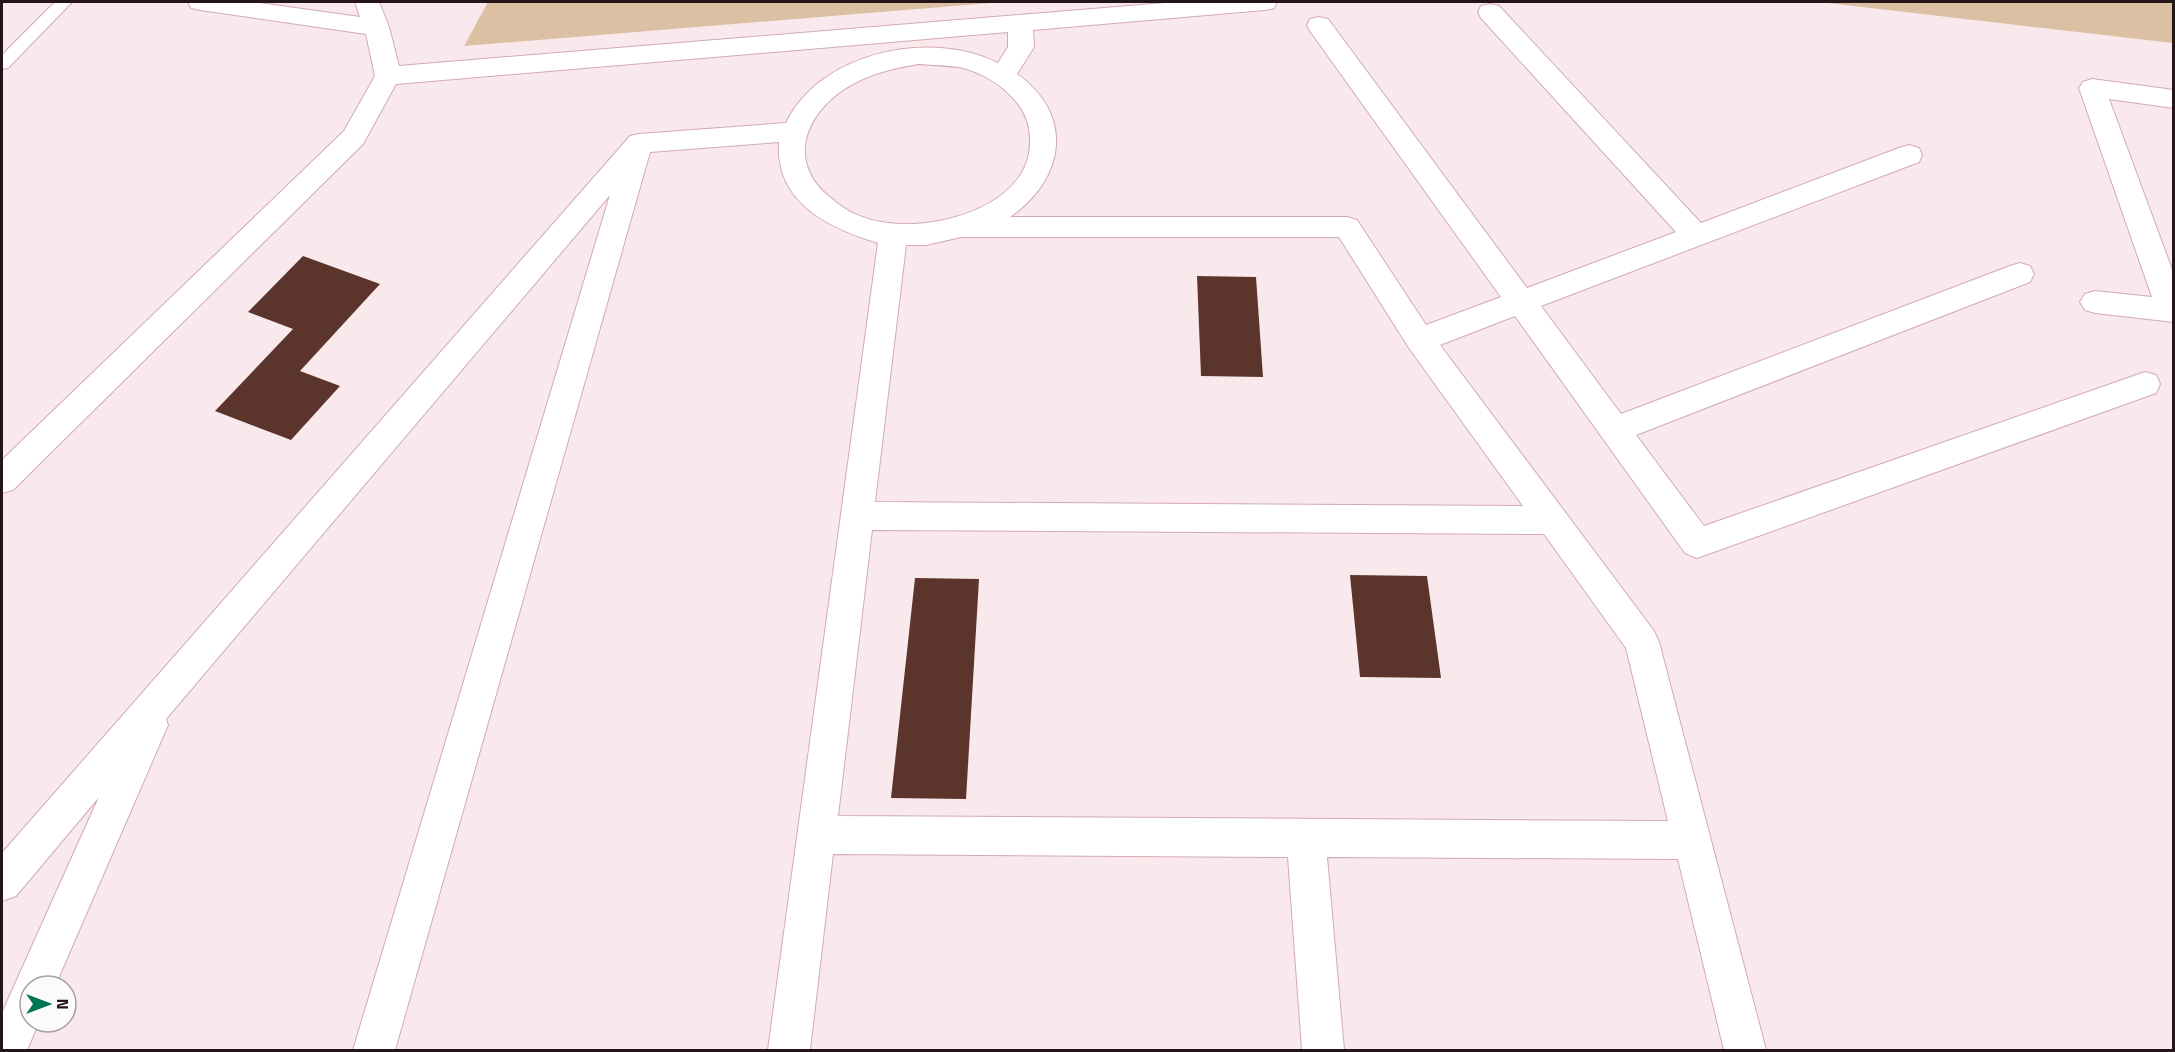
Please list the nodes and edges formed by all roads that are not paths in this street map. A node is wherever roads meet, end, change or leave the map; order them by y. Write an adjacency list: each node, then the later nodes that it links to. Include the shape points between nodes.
1 (64, 2): 9 (lane)
2 (200, 2): 5 (street)
3 (1265, 2): 6 (street)
4 (1490, 12): 19 (street)
5 (372, 14): 10 (street)
6 (1020, 23): 8 (street); 11 (street, via 1021,47)
7 (1319, 25): 21 (street)
8 (828, 39): 10 (street); 12 (street, via 825,64)
9 (2, 64)
10 (388, 76): 27 (street, via 354,137)
11 (1003, 76): 12 (street, via 969,61 918,56 868,66); 17 (street, via 1027,94 1038,111 1044,129 1044,148 1027,185 1011,201)
12 (836, 82): 14 (street, via 811,103)
13 (2174, 99): 23 (street, via 2092,88)
14 (795, 132): 15 (street); 18 (street, via 795,172 816,204 857,227)
15 (639, 143): 30 (street); 38 (street)
16 (1909, 155): 19 (street)
17 (960, 227): 18 (street); 24 (street, via 1347,226)
18 (893, 234): 28 (street)
19 (1696, 236): 21 (street)
20 (2020, 274): 26 (street)
21 (1521, 302): 24 (street); 26 (street)
22 (2095, 302): 23 (street)
23 (2173, 311)
24 (1420, 340): 29 (street)
25 (2145, 384): 26 (street, via 1697,543)
26 (1615, 430)
27 (2, 480)
28 (857, 516): 29 (street); 31 (street)
29 (1551, 519): 33 (street, via 1642,642)
30 (164, 693): 34 (street); 35 (street)
31 (816, 835): 32 (street); 39 (street)
32 (1306, 838): 33 (street); 40 (street)
33 (1692, 840): 41 (street)
34 (2, 882)
35 (40, 974)
36 (18, 1023): 37 (street)
37 (6, 1050)
38 (374, 1050)
39 (789, 1050)
40 (1323, 1050)
41 (1745, 1050)

